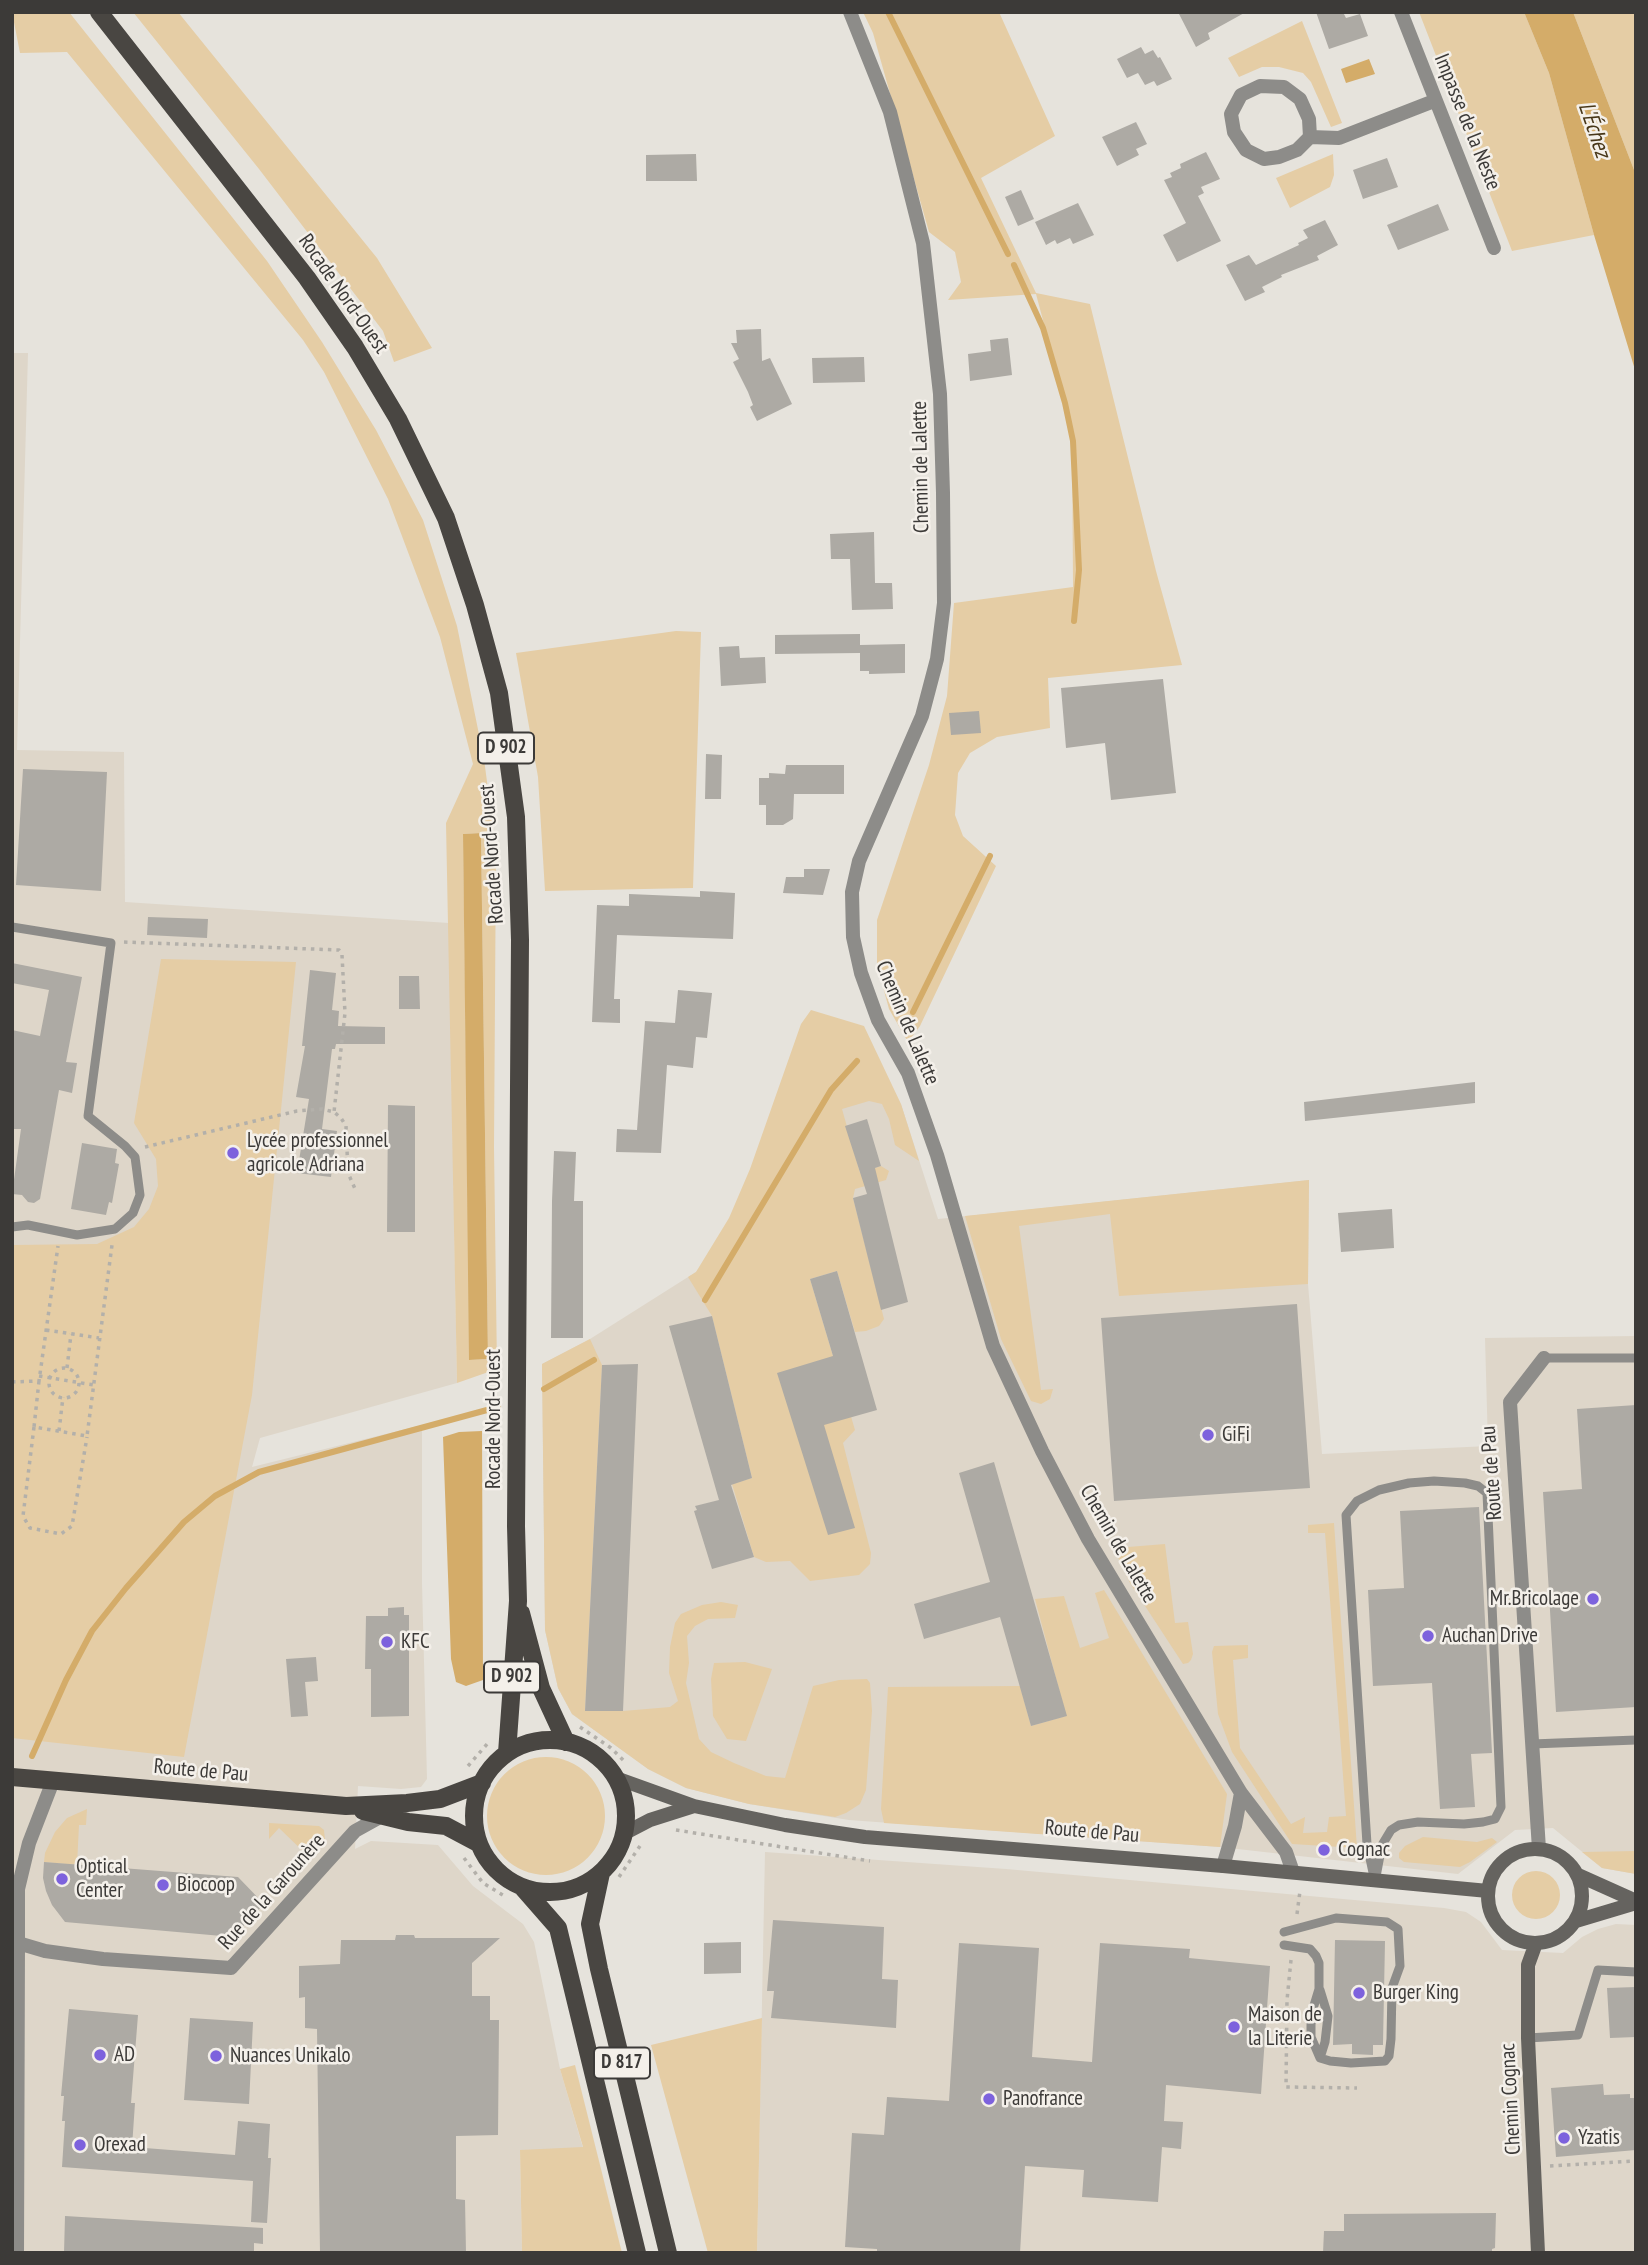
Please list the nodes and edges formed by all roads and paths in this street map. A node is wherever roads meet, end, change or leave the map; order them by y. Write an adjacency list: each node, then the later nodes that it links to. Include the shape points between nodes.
1 (99, 12): 30 (main road, Rocade Nord-Ouest / D 902, via 307,278 398,419 446,518 499,693 516,817 520,940)
2 (850, 12): 42 (street, Chemin de Lalette, via 890,112 923,243 940,394 944,603 937,659 922,716 859,861 852,892 855,949 878,1020 908,1073 937,1155 993,1346 1088,1539)
3 (1401, 12): 4 (street, Impasse de la Neste)
4 (1434, 101): 5 (street, via 1339,138); 6 (street, Impasse de la Neste)
5 (1310, 137): 5 (street, via 1297,150 1264,159 1246,150 1234,132 1231,114 1241,95 1260,86 1284,88 1300,99 1310,119)
6 (1494, 248)
7 (12, 927): 8 (lane)
8 (111, 943): 9 (path, via 339,950 345,1013); 10 (lane, via 88,1116)
9 (334, 1112): 10 (path, via 297,1111); 11 (path, via 346,1126 348,1173)
10 (130, 1152): 13 (lane, via 135,1157 140,1195 133,1213)
11 (356, 1191)
12 (12, 1227): 14 (lane)
13 (114, 1229): 14 (lane, via 77,1235); 17 (path)
14 (60, 1231): 15 (path)
15 (46, 1330): 16 (path); 21 (path)
16 (71, 1334): 17 (path); 20 (path)
17 (100, 1338): 25 (path)
18 (1544, 1358): 19 (lane); 35 (street, Route de Pau, via 1510,1402)
19 (1636, 1358)
20 (67, 1368): 22 (path); 24 (path)
21 (39, 1378): 22 (path); 23 (path); 27 (path)
22 (50, 1378): 24 (path); 26 (path, via 52,1392)
23 (12, 1382)
24 (79, 1382): 25 (path); 26 (path, via 73,1395)
25 (94, 1385): 29 (path)
26 (63, 1397): 28 (path)
27 (34, 1427): 28 (path); 29 (path, via 23,1516 30,1528 61,1534 72,1526)
28 (59, 1431): 29 (path)
29 (87, 1436)
30 (518, 1601): 33 (main road, Rocade Nord-Ouest / D 902, via 541,1688); 36 (main road, Rocade Nord-Ouest / D 902)
31 (576, 1724): 38 (path, via 611,1748)
32 (1636, 1740): 35 (lane)
33 (566, 1742): 36 (main road, Route de Pau, via 525,1744); 38 (main road, Route de Pau)
34 (489, 1743): 37 (path)
35 (1532, 1744): 50 (street, Route de Pau)
36 (507, 1754): 41 (main road, Route de Pau)
37 (466, 1768)
38 (622, 1771): 44 (main road, Route de Pau, via 651,1793); 47 (main road, Route de Pau)
39 (12, 1777): 40 (main road, Route de Pau)
40 (53, 1781): 43 (main road, Route de Pau); 64 (street, via 29,1843 18,1889)
41 (481, 1783): 43 (main road, Route de Pau, via 440,1799); 49 (main road, Route de Pau, via 474,1812)
42 (1241, 1793): 53 (street); 54 (street, Chemin de Lalette)
43 (346, 1806): 45 (main road, Route de Pau)
44 (694, 1806): 47 (main road, Route de Pau); 53 (main road, Route de Pau, via 864,1837)
45 (382, 1816): 49 (main road, Route de Pau, via 446,1826); 64 (street, Rue de la Garounère, via 355,1831 231,1968 103,1959)
46 (667, 1829): 52 (path)
47 (625, 1833): 56 (main road, Route de Pau)
48 (643, 1842): 56 (path)
49 (478, 1843): 59 (main road, Route de Pau, via 488,1862)
50 (1539, 1849): 55 (main road, via 1555,1853); 58 (main road, via 1511,1855 1492,1877)
51 (458, 1852): 59 (path, via 483,1883)
52 (870, 1861)
53 (1223, 1866): 54 (main road, Route de Pau)
54 (1297, 1873): 57 (main road, Route de Pau); 62 (path)
55 (1578, 1875): 60 (main road); 61 (main road, via 1582,1906)
56 (608, 1879): 59 (main road, Route de Pau); 77 (main road, D 817, via 590,1924)
57 (1375, 1881): 57 (lane, via 1367,1844 1346,1515 1357,1501 1378,1490 1409,1483 1478,1486 1487,1493 1501,1807 1495,1819 1483,1822 1399,1825 1382,1845); 58 (main road, Route de Pau)
58 (1488, 1891): 65 (main road, via 1489,1907 1506,1933)
59 (520, 1896): 76 (main road, D 817, via 558,1928)
60 (1636, 1902): 61 (main road)
61 (1576, 1921): 65 (main road, via 1551,1941)
62 (1295, 1930): 63 (lane); 70 (lane, via 1336,1918 1387,1922 1398,1929 1400,1966 1392,1988 1389,2056 1376,2063)
63 (1284, 1932)
64 (18, 1943): 71 (street)
65 (1536, 1943): 69 (main road, Chemin Cognac, via 1528,1965)
66 (1288, 1946): 68 (lane, via 1310,1950 1316,1956); 72 (path, via 1286,2087)
67 (1636, 1972): 69 (lane, via 1598,1970 1578,2035)
68 (1319, 1989): 70 (lane, via 1328,2016); 70 (lane, via 1311,2037)
69 (1528, 2038): 74 (main road, Chemin Cognac)
70 (1320, 2058)
71 (15, 2073): 75 (street)
72 (1357, 2088)
73 (1636, 2161): 74 (path)
74 (1535, 2166): 78 (main road, Chemin Cognac)
75 (17, 2253)
76 (637, 2253)
77 (668, 2253)
78 (1538, 2253)

